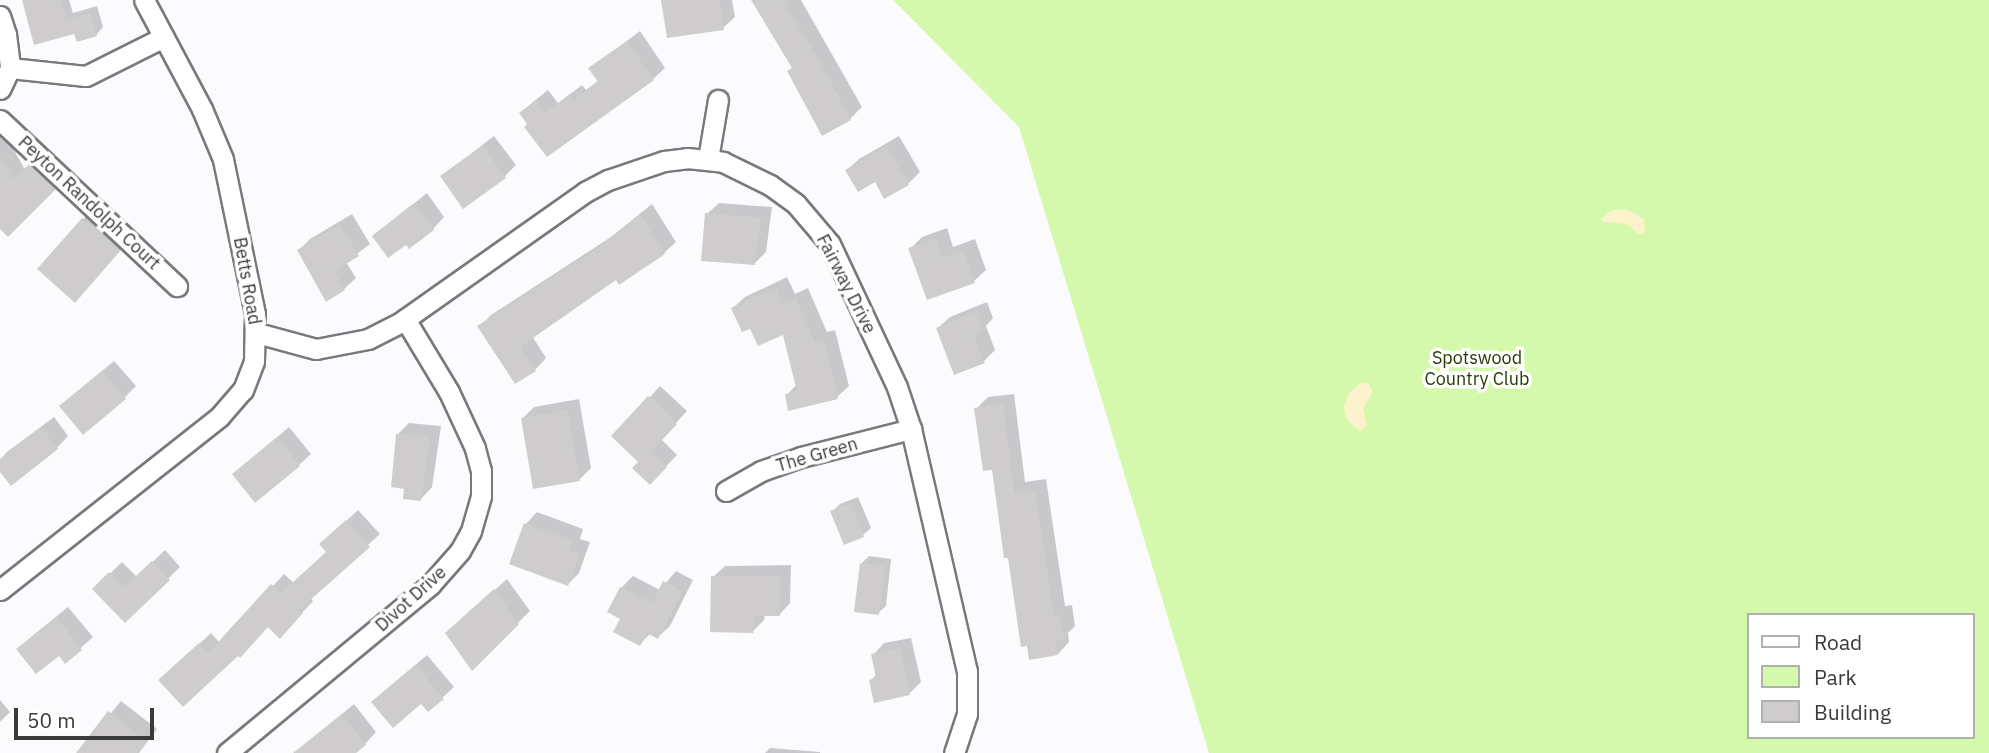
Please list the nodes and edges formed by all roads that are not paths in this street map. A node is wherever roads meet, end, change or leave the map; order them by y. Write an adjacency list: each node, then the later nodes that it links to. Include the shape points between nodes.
1 (144, 0): 3 (street, Betts Road)
2 (0, 16): 4 (street)
3 (164, 37): 4 (street, via 86,76); 11 (street, Betts Road, via 223,159)
4 (10, 68): 5 (street)
5 (0, 89)
6 (718, 100): 8 (street)
7 (0, 120): 9 (street, Peyton Randolph Court)
8 (708, 159): 10 (street, Fairway Drive, via 664,161 585,192); 12 (street, Fairway Drive, via 734,166 783,194 830,244 897,387)
9 (177, 286)
10 (405, 319): 11 (street, Fairway Drive, via 368,339 324,349); 15 (street, Divot Drive, via 475,448 481,496 471,531 430,585)
11 (257, 333): 14 (street, Betts Road, via 250,376 231,405)
12 (911, 429): 13 (street, The Green, via 801,457 761,471); 16 (street, Fairway Drive, via 967,671 967,714)
13 (726, 491)
14 (0, 590)
15 (228, 753)
16 (954, 753)

